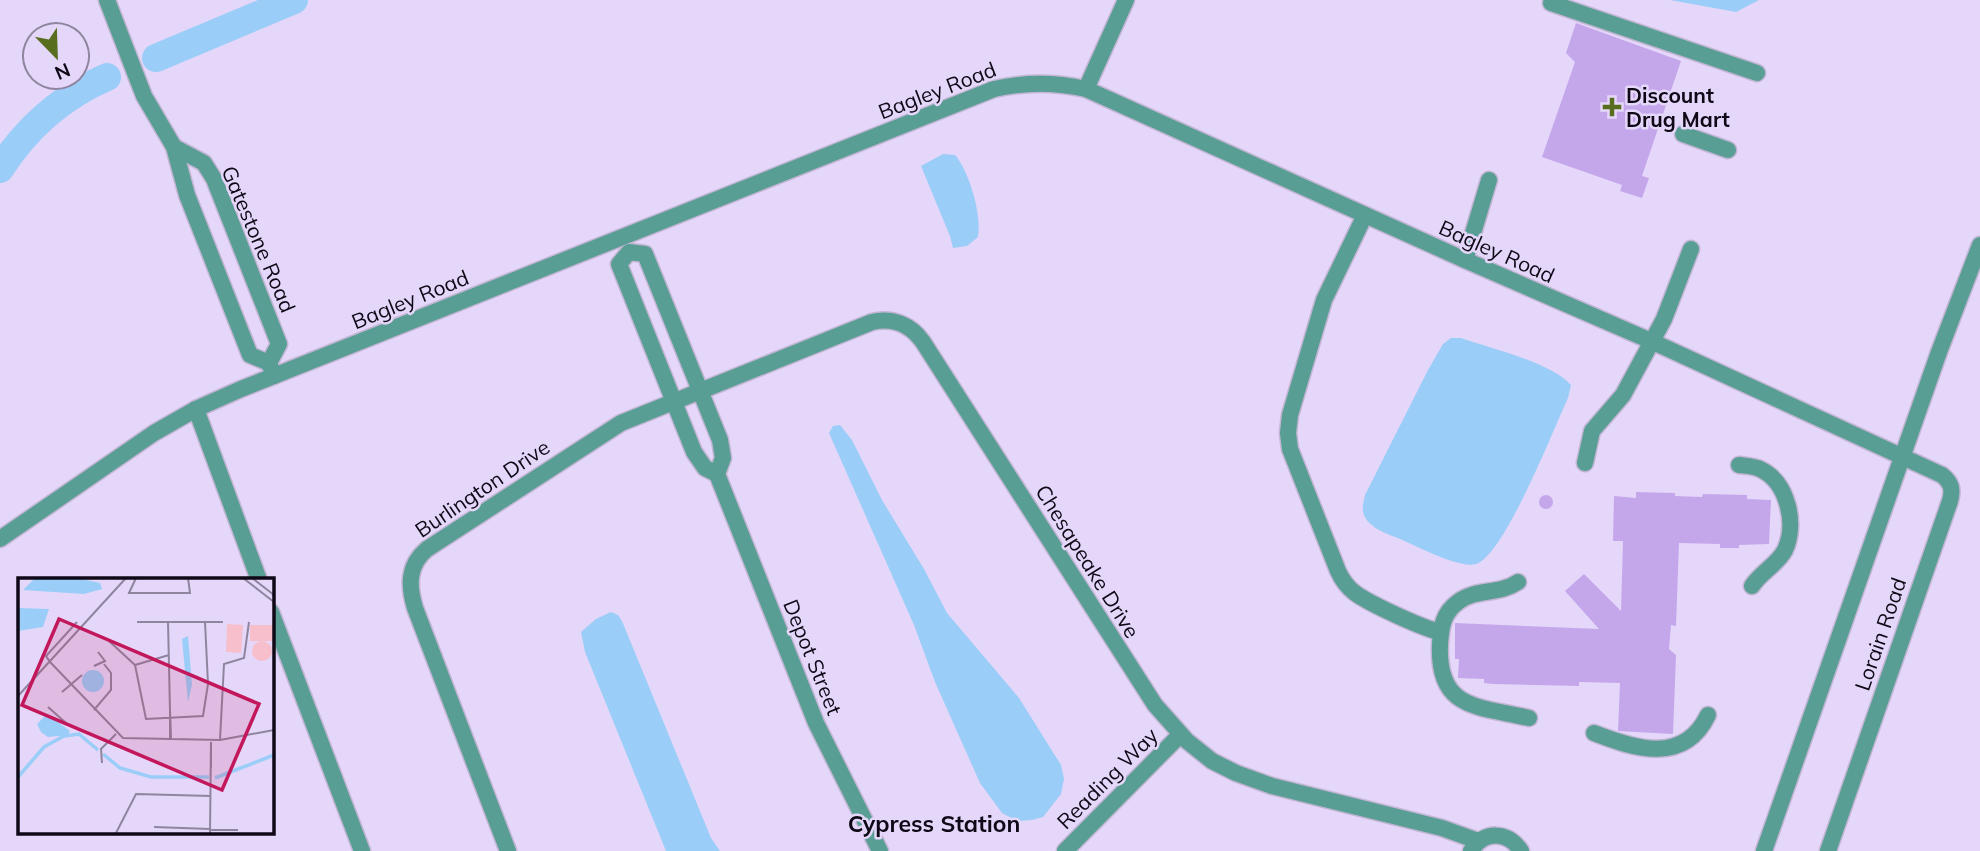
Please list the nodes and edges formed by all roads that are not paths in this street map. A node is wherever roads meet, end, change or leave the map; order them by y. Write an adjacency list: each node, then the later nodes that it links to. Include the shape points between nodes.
1 (107, 0): 7 (street, Gatestone Road, via 144,96)
2 (1126, 0): 5 (street)
3 (1551, 3): 4 (street)
4 (1756, 73)
5 (1086, 89): 10 (street, Bagley Road); 11 (street, Bagley Road, via 1033,82 994,89)
6 (1683, 134): 8 (street)
7 (174, 146): 16 (street, Gatestone Road, via 187,195 250,355); 16 (street, Gatestone Road, via 204,163 222,195 279,344)
8 (1728, 150)
9 (1489, 180): 14 (street)
10 (1365, 215): 14 (street, Bagley Road); 29 (street, via 1318,316 1290,415 1288,440 1345,583 1356,594)
11 (627, 245): 16 (street, Bagley Road); 17 (street, Depot Street, via 645,254); 18 (street, Depot Street, via 619,264)
12 (1980, 245): 20 (street, Lorain Road)
13 (1691, 250): 15 (street)
14 (1465, 260): 15 (street, Bagley Road)
15 (1651, 341): 20 (street, Bagley Road); 21 (street, via 1623,395 1592,432)
16 (271, 369): 19 (street, Bagley Road)
17 (700, 391): 18 (street, Burlington Drive); 23 (street, Depot Street, via 723,447); 33 (street, Chesapeake Drive, via 873,322 892,321 911,329 1155,705)
18 (673, 401): 23 (street, Depot Street, via 694,452 705,468); 36 (street, Burlington Drive, via 608,430 427,549 411,571 415,608)
19 (197, 409): 24 (street, Bagley Road, via 127,450); 25 (street)
20 (1901, 458): 40 (street, Lorain Road); 41 (street, Lorain Road, via 1946,478 1951,495)
21 (1585, 463)
22 (1739, 466): 27 (street, via 1761,469 1776,480 1789,513 1784,551)
23 (718, 474): 37 (street, Depot Street, via 816,723)
24 (0, 539)
25 (258, 578)
26 (1518, 582): 29 (street, via 1503,591 1464,598 1445,615)
27 (1752, 586)
28 (273, 617): 35 (street)
29 (1440, 632): 31 (street, via 1440,668 1451,693 1475,706)
30 (1708, 715): 32 (street, via 1687,741 1663,749 1629,746)
31 (1530, 718)
32 (1594, 733)
33 (1180, 735): 34 (street, Chesapeake Drive, via 1212,761 1250,779 1435,826); 38 (street, Reading Way)
34 (1475, 846): 39 (street, Chesapeake Drive, via 1487,836 1506,837)
35 (362, 851)
36 (509, 851)
37 (880, 851)
38 (1065, 851)
39 (1521, 851)
40 (1764, 851)
41 (1828, 851)

